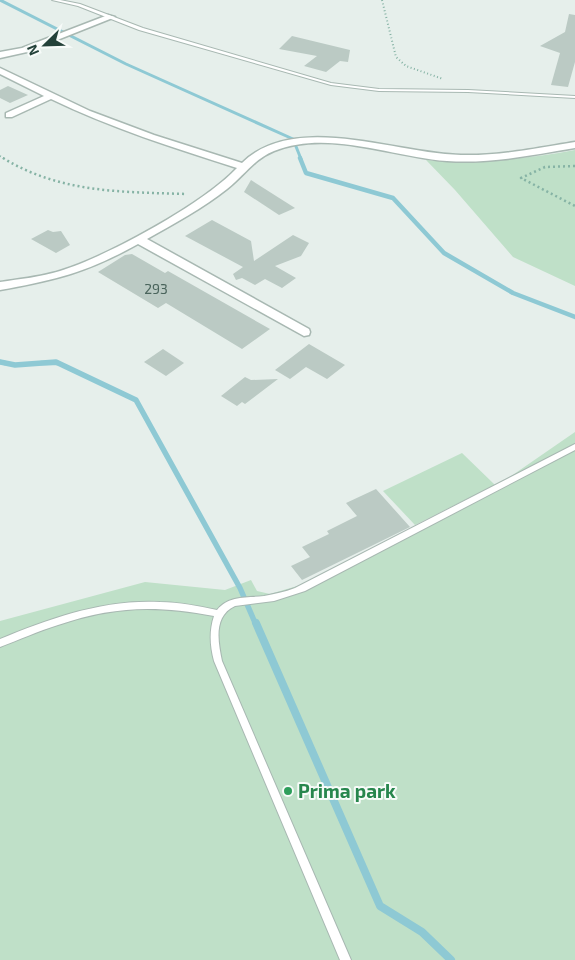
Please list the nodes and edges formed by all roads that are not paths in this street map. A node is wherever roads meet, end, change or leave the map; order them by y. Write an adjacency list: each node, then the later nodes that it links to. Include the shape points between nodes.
1 (54, 0): 2 (lane)
2 (111, 16): 3 (street, via 61,37); 6 (lane, via 141,29 331,84 378,90)
3 (0, 55)
4 (0, 71): 5 (street)
5 (52, 96): 7 (street); 9 (street, via 150,137)
6 (575, 96)
7 (9, 115)
8 (575, 145): 9 (street, via 502,156 448,158 344,142 294,143 263,152)
9 (242, 166): 10 (street, via 231,183)
10 (138, 239): 11 (street, via 69,272); 12 (street)
11 (0, 286)
12 (304, 332)
13 (575, 447): 14 (lane, via 302,590 232,603)
14 (220, 614): 15 (lane, via 192,607 114,606 86,611); 16 (lane, via 214,645 218,661)
15 (0, 643)
16 (346, 960)

